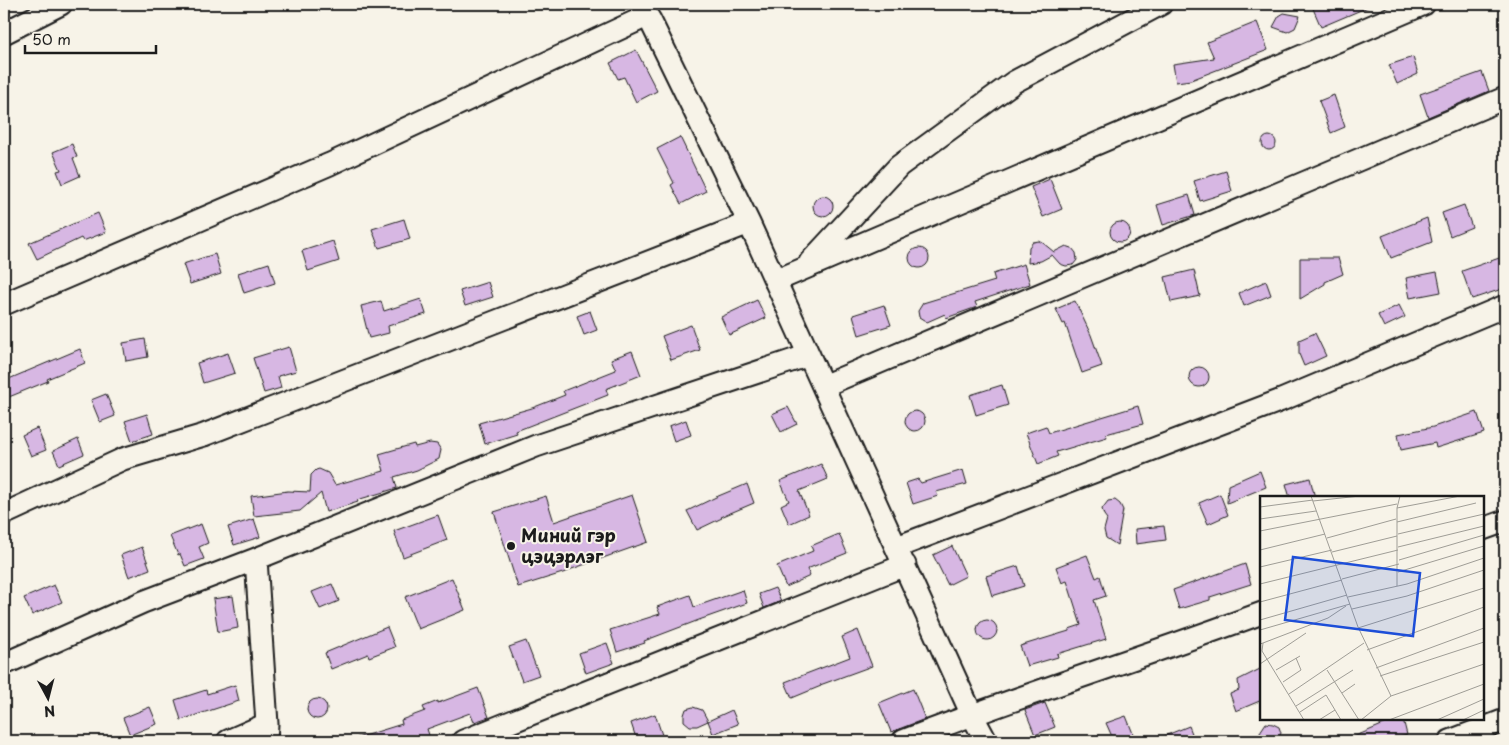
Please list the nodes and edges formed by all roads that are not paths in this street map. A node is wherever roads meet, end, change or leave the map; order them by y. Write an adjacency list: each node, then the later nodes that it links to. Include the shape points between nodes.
1 (61, 4): 5 (street)
2 (1161, 4): 8 (street, via 1014,82 899,166)
3 (1424, 4): 8 (street)
4 (644, 10): 7 (street); 10 (street, via 330,164)
5 (4, 33)
6 (1505, 98): 13 (street)
7 (750, 223): 9 (street); 14 (street, via 204,435 123,459)
8 (806, 268): 9 (street)
9 (775, 281): 12 (street)
10 (4, 304)
11 (1505, 306): 17 (street)
12 (809, 355): 13 (street); 18 (street, via 536,446)
13 (823, 386): 17 (street)
14 (4, 514)
15 (1505, 521): 16 (street)
16 (1484, 529)
17 (902, 556): 21 (street); 25 (street)
18 (256, 559): 20 (street, via 143,602); 23 (street)
19 (1260, 614): 21 (street)
20 (4, 664)
21 (972, 715): 26 (street); 27 (street)
22 (1505, 720): 28 (street)
23 (267, 733): 24 (street)
24 (228, 741)
25 (463, 741)
26 (903, 741)
27 (986, 741)
28 (1450, 741)

